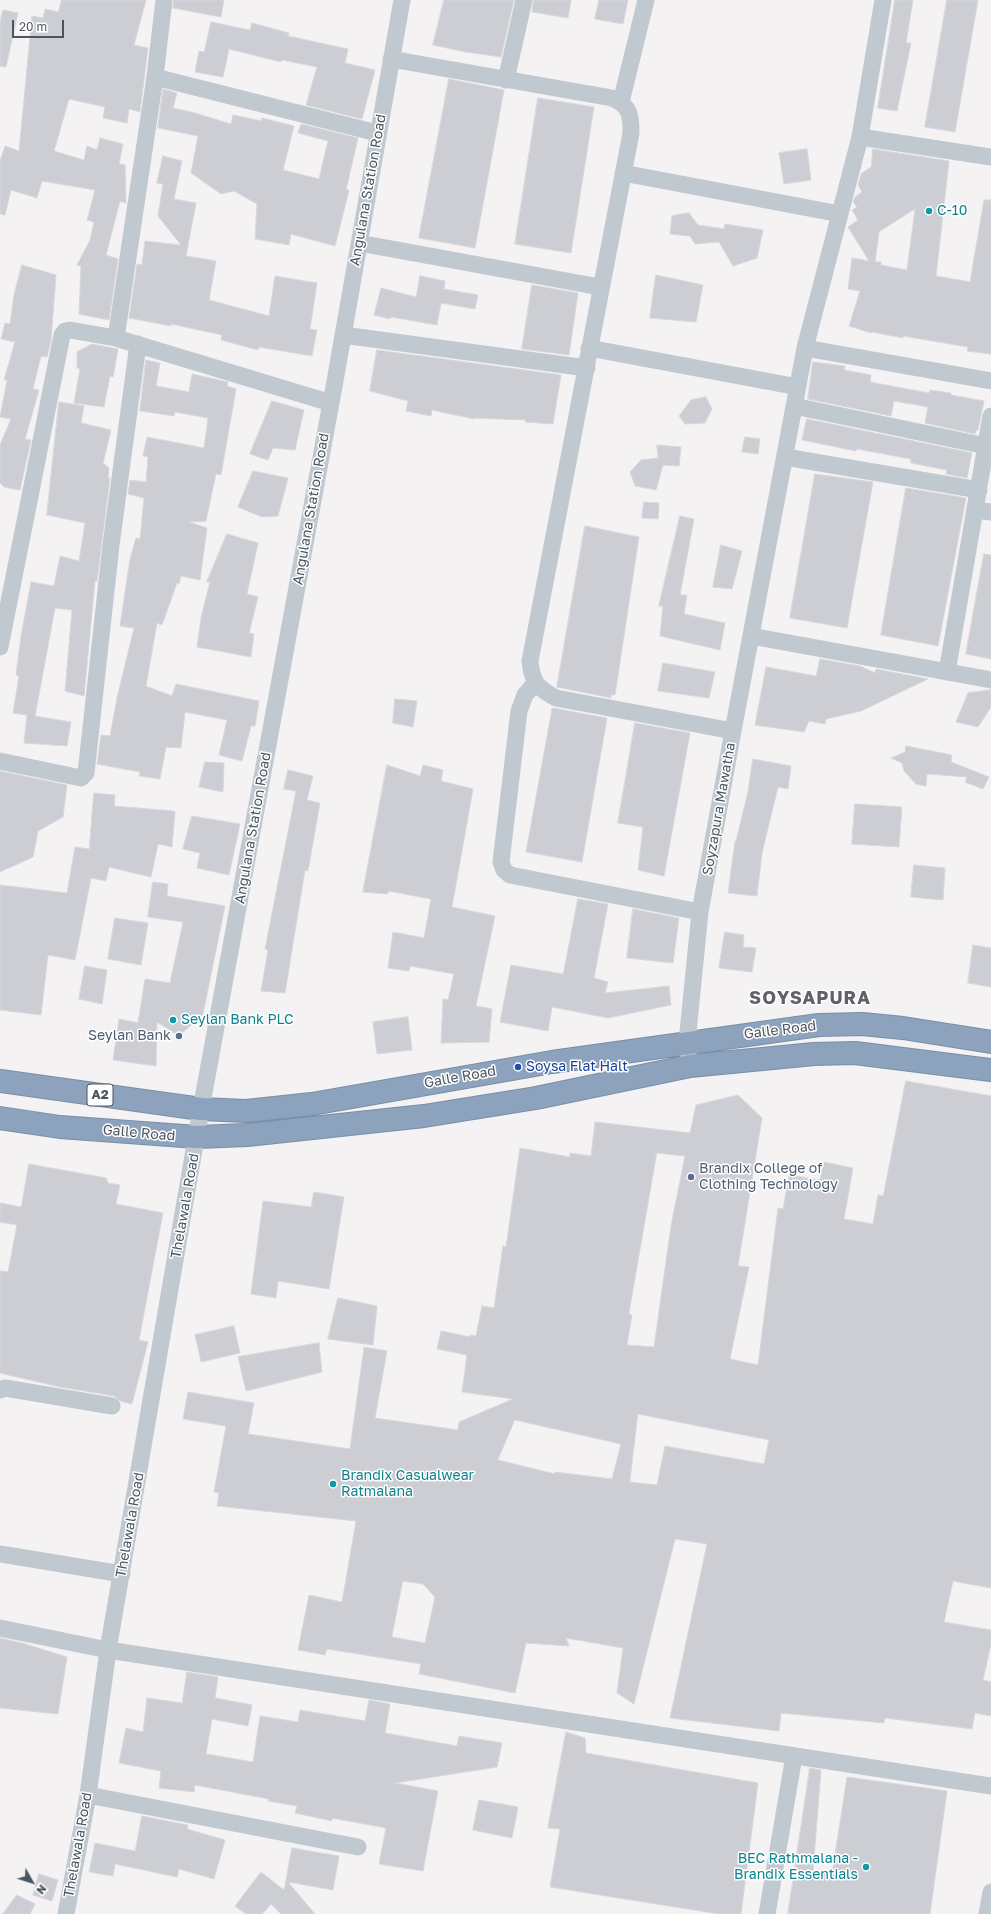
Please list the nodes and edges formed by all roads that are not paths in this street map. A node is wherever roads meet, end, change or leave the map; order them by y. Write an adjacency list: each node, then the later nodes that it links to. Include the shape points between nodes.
1 (164, 0): 7 (street)
2 (402, 0): 6 (street, Angulana Station Road)
3 (524, 0): 8 (street)
4 (646, 0): 9 (street)
5 (883, 0): 11 (street)
6 (391, 59): 8 (street); 10 (street, Angulana Station Road)
7 (155, 77): 10 (street); 18 (street)
8 (506, 80): 9 (street, via 600,95)
9 (621, 102): 13 (street, via 628,109 631,118 631,133)
10 (377, 132): 15 (street, Angulana Station Road)
11 (860, 136): 12 (street); 14 (street)
12 (991, 157)
13 (623, 173): 14 (street); 16 (street)
14 (840, 214): 21 (street)
15 (359, 243): 16 (street); 17 (street, Angulana Station Road)
16 (600, 287): 20 (street)
17 (343, 335): 22 (street); 25 (street, Angulana Station Road)
18 (116, 338): 19 (street); 33 (street, via 70,330 62,335)
19 (138, 344): 25 (street); 38 (street, via 111,545 86,773 81,778)
20 (589, 348): 22 (street); 24 (street)
21 (805, 348): 23 (street); 24 (street)
22 (587, 368): 36 (street, via 530,661)
23 (991, 381)
24 (798, 387): 26 (street)
25 (331, 403): 45 (street, Angulana Station Road)
26 (794, 406): 28 (street); 29 (street)
27 (991, 416): 28 (street)
28 (986, 446): 30 (street)
29 (785, 457): 30 (street); 32 (street)
30 (979, 490): 31 (street)
31 (983, 511): 34 (street)
32 (751, 636): 34 (street); 37 (street)
33 (0, 647)
34 (947, 672): 35 (street)
35 (991, 680)
36 (535, 683): 37 (street, Soyzapura Mawatha, via 542,691 556,698); 39 (street, via 525,694 519,711 501,862 504,870 510,875)
37 (733, 731): 39 (street, Soyzapura Mawatha)
38 (0, 761)
39 (700, 912): 40 (street, Soyzapura Mawatha)
40 (687, 1042): 41 (highway, Galle Road / A2, via 819,1025 862,1024); 42 (street, Soyzapura Mawatha); 45 (highway, Galle Road / A2, via 545,1063 312,1104 246,1111)
41 (991, 1042)
42 (690, 1066): 43 (highway, Galle Road, via 814,1054 855,1053); 47 (highway, Galle Road, via 536,1098 424,1116 247,1135)
43 (991, 1070)
44 (0, 1081): 45 (highway, Galle Road / A2)
45 (200, 1109): 47 (street)
46 (0, 1118): 47 (highway, Galle Road, via 60,1127)
47 (197, 1137): 51 (street, Thelawala Road)
48 (0, 1390): 49 (street, via 6,1388)
49 (112, 1406)
50 (0, 1554): 51 (street)
51 (122, 1574): 53 (street, Thelawala Road)
52 (0, 1628): 53 (street)
53 (108, 1650): 54 (street); 56 (street, Thelawala Road)
54 (794, 1756): 55 (street); 61 (street)
55 (991, 1786)
56 (88, 1795): 57 (street); 60 (street, Thelawala Road)
57 (358, 1848)
58 (991, 1892): 62 (street)
59 (991, 1904): 62 (street)
60 (66, 1914)
61 (767, 1914)
62 (988, 1914)

